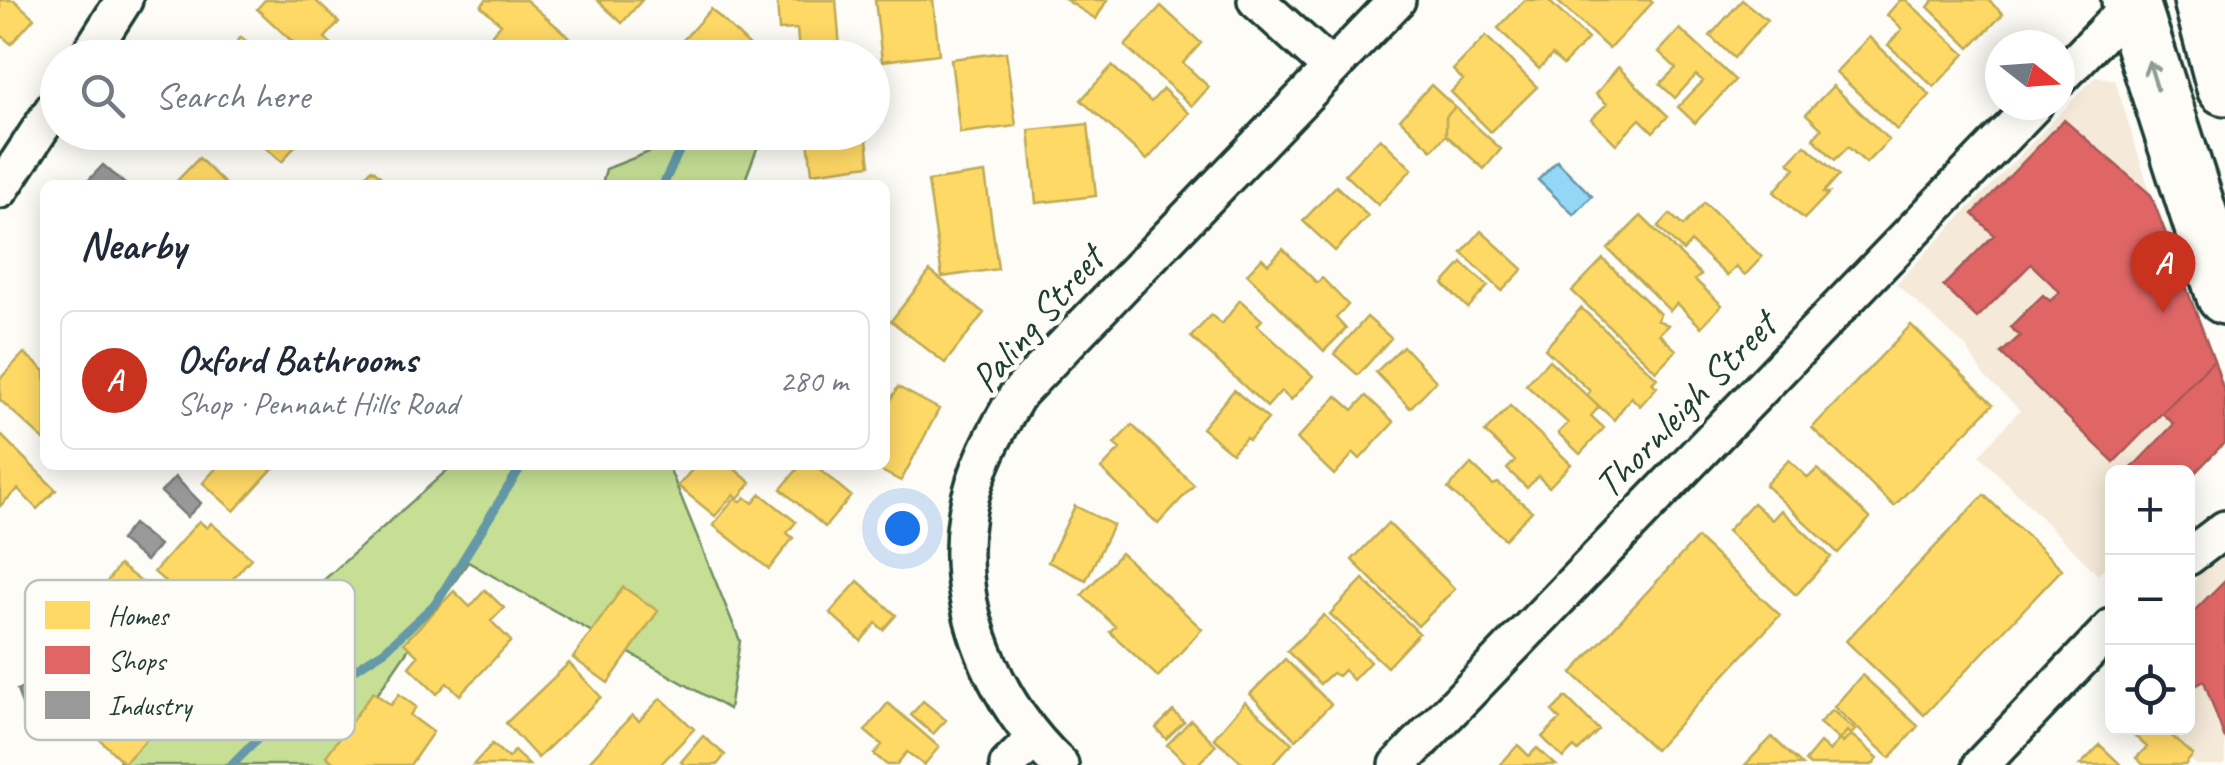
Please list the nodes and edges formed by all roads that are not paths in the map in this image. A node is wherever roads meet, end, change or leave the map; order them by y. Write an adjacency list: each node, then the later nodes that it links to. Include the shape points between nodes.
1 (124, 0): 6 (street)
2 (1256, 0): 8 (street)
3 (1397, 0): 8 (street, Paling Street)
4 (2202, 0): 9 (highway)
5 (2131, 2): 7 (street); 13 (highway, one-way to 5)
6 (98, 40)
7 (2075, 62)
8 (1332, 68): 17 (street, Paling Street, via 1018,394 988,444 967,513 966,573 977,639)
9 (2225, 87)
10 (2020, 120): 20 (street, Thornleigh Street)
11 (40, 129): 12 (street)
12 (0, 190)
13 (2225, 296)
14 (2225, 529): 15 (street)
15 (2191, 555)
16 (2105, 634): 21 (street)
17 (1033, 740): 18 (street); 19 (street, Paling Street)
18 (1008, 765)
19 (1060, 765)
20 (1398, 765)
21 (1981, 765)

